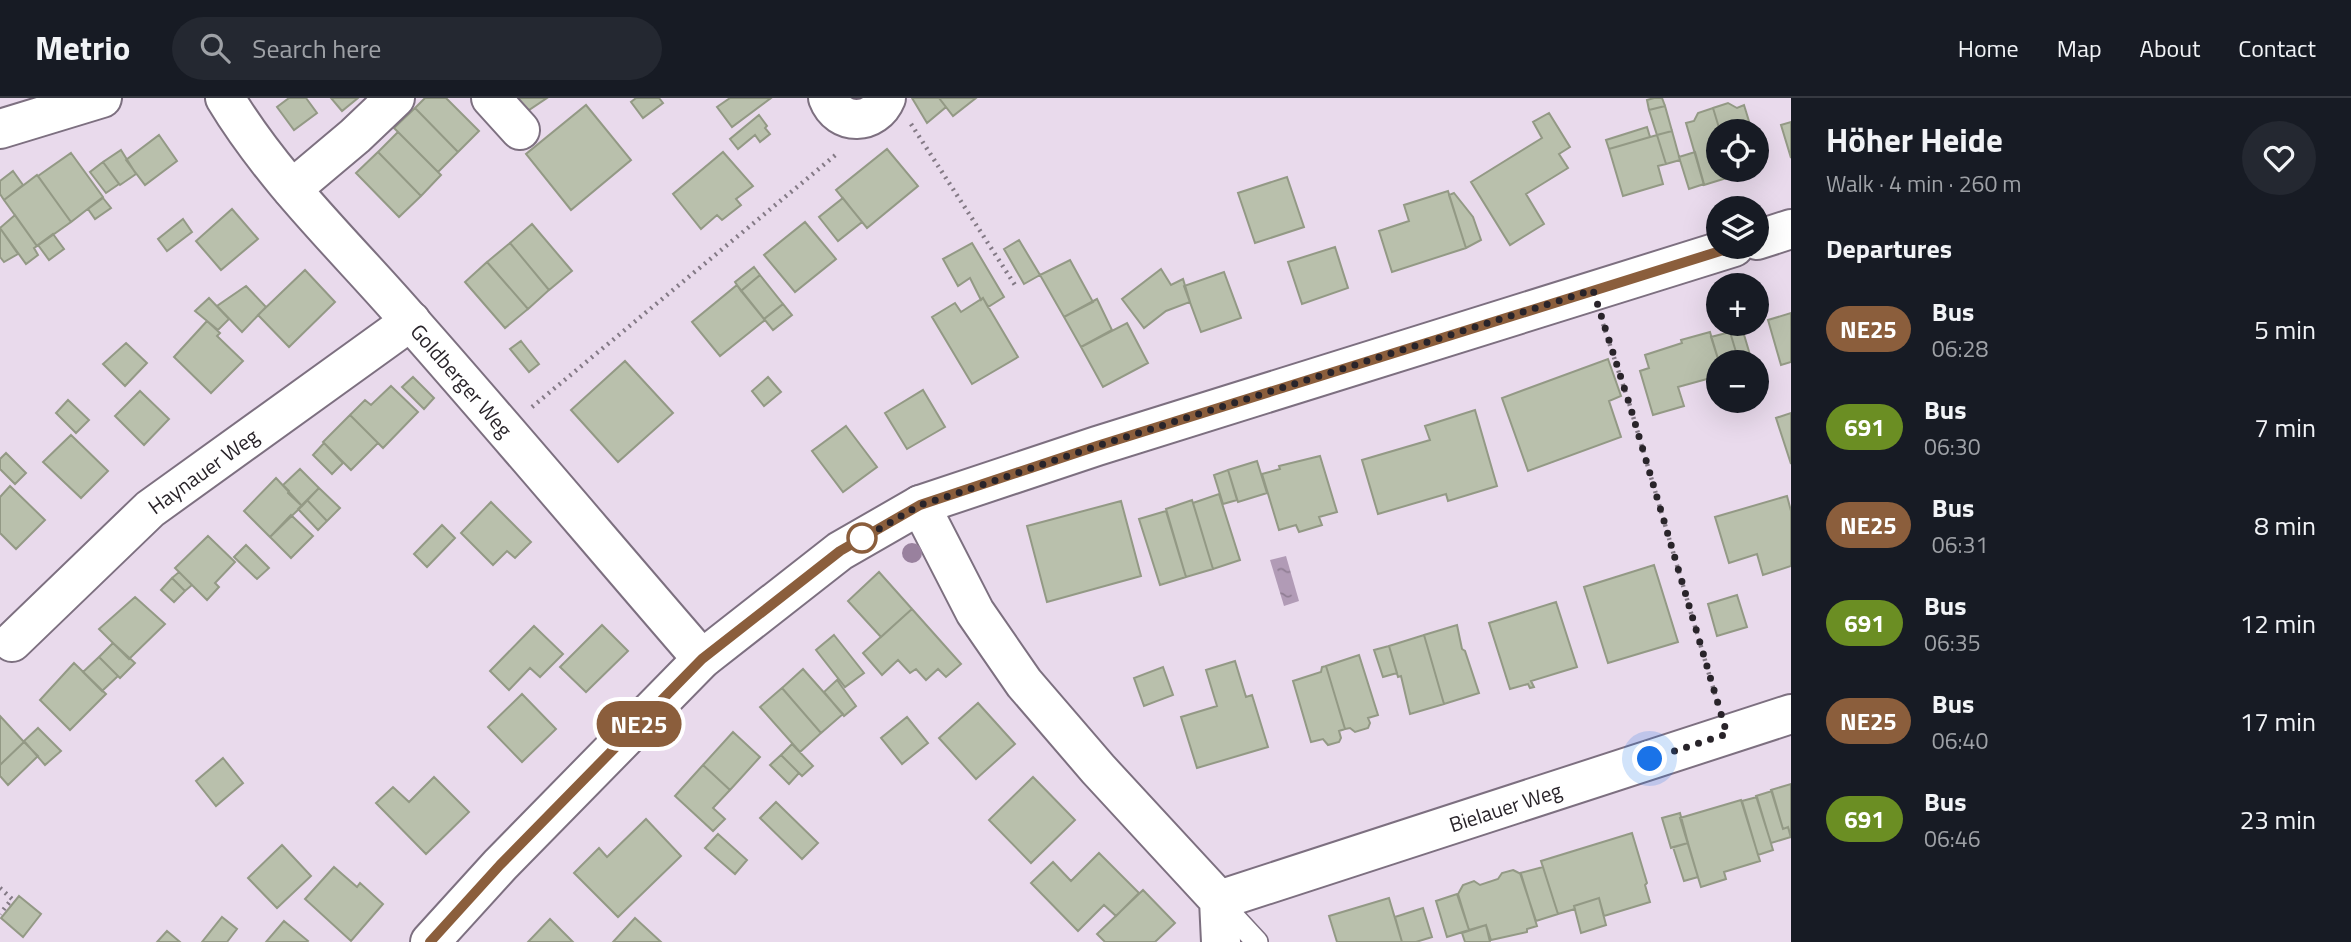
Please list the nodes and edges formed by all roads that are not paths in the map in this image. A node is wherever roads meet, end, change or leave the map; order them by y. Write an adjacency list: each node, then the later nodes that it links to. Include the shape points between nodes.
1 (102, 98): 7 (street)
2 (225, 98): 9 (street, Goldberger Weg)
3 (395, 98): 9 (street)
4 (491, 98): 8 (street)
5 (828, 98): 6 (street, via 846,118 866,119)
6 (890, 111)
7 (0, 129)
8 (520, 130)
9 (292, 189): 13 (street, Goldberger Weg)
10 (1791, 229): 11 (street)
11 (1769, 236)
12 (1706, 256): 14 (street)
13 (411, 321): 15 (street, Haynauer Weg, via 150,509); 16 (street, Goldberger Weg)
14 (920, 505): 16 (street, via 840,551); 18 (street, via 975,611 1024,683)
15 (12, 642)
16 (702, 659): 19 (street)
17 (1791, 714): 18 (street, Bielauer Weg)
18 (1219, 900): 20 (street); 21 (lane)
19 (430, 942)
20 (1221, 942)
21 (1258, 942)

